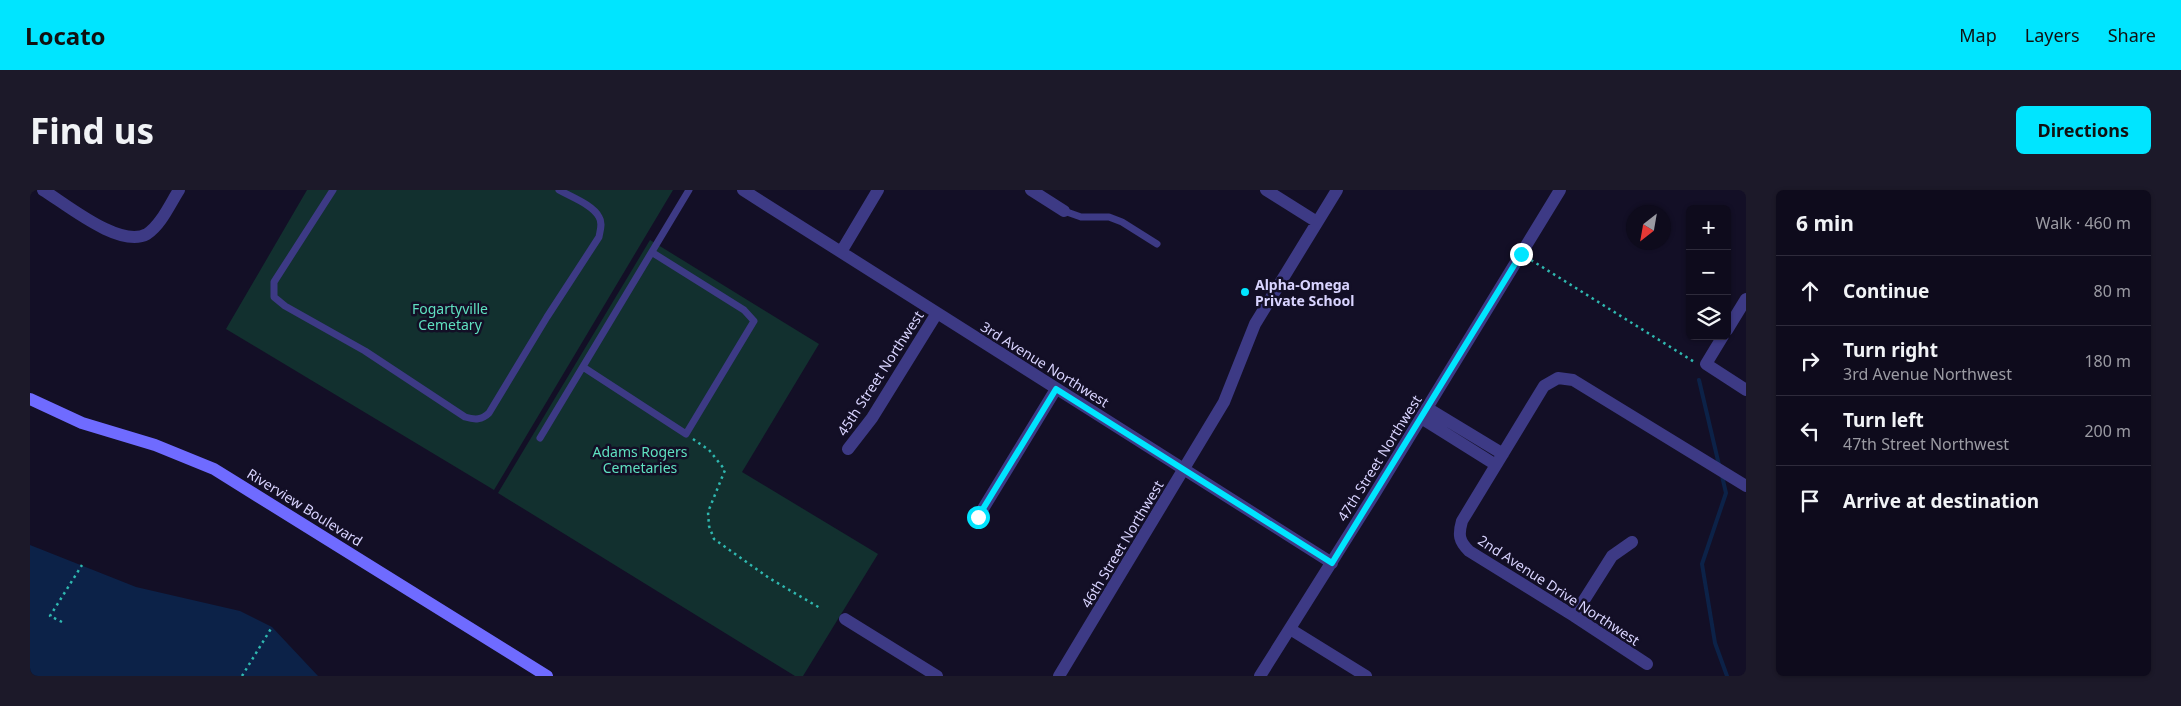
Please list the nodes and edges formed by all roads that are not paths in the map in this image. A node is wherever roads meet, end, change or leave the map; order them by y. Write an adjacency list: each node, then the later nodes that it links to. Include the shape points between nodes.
1 (43, 190): 2 (street, via 112,232 131,238 152,230)
2 (178, 190)
3 (333, 190): 12 (lane, via 274,282 274,297 365,351 465,417 478,420 489,413 599,237 600,217)
4 (559, 190): 12 (lane)
5 (689, 190): 17 (lane)
6 (743, 190): 16 (street, 3rd Avenue Northwest)
7 (878, 190): 16 (street)
8 (1031, 190): 13 (street)
9 (1266, 190): 14 (street)
10 (1337, 190): 14 (street, 46th Street Northwest)
11 (1560, 190): 26 (street, 47th Street Northwest)
12 (572, 193)
13 (1064, 211): 15 (lane, via 1081,217 1109,217)
14 (1317, 222): 30 (street, 46th Street Northwest, via 1255,324 1224,402)
15 (1157, 244)
16 (841, 252): 19 (street, 3rd Avenue Northwest)
17 (653, 253): 22 (lane); 22 (lane, via 744,310 754,321 686,434)
18 (1746, 299): 20 (street)
19 (937, 313): 23 (street, 3rd Avenue Northwest); 28 (street, 45th Street Northwest, via 872,418)
20 (1731, 323)
21 (1721, 340): 24 (street, via 1706,364)
22 (583, 367): 27 (lane)
23 (1056, 389): 30 (street, 3rd Avenue Northwest); 32 (street)
24 (1746, 390)
25 (30, 399): 39 (street, Riverview Boulevard, via 82,424 155,445 214,469)
26 (1424, 413): 29 (street); 34 (street, 47th Street Northwest)
27 (540, 438)
28 (848, 449)
29 (1500, 459): 31 (street, via 1544,386 1563,377 1573,380); 35 (street, 2nd Avenue Drive Northwest, via 1462,521 1461,542 1469,551)
30 (1185, 470): 34 (street, 3rd Avenue Northwest); 41 (street, 46th Street Northwest)
31 (1746, 486)
32 (978, 517)
33 (1632, 542): 35 (street, via 1612,556)
34 (1332, 563): 37 (street, 47th Street Northwest)
35 (1574, 616): 38 (street, 2nd Avenue Drive Northwest)
36 (845, 619): 40 (street)
37 (1290, 629): 42 (street, 47th Street Northwest); 43 (street)
38 (1647, 664)
39 (547, 676)
40 (937, 676)
41 (1059, 676)
42 (1260, 676)
43 (1366, 676)

